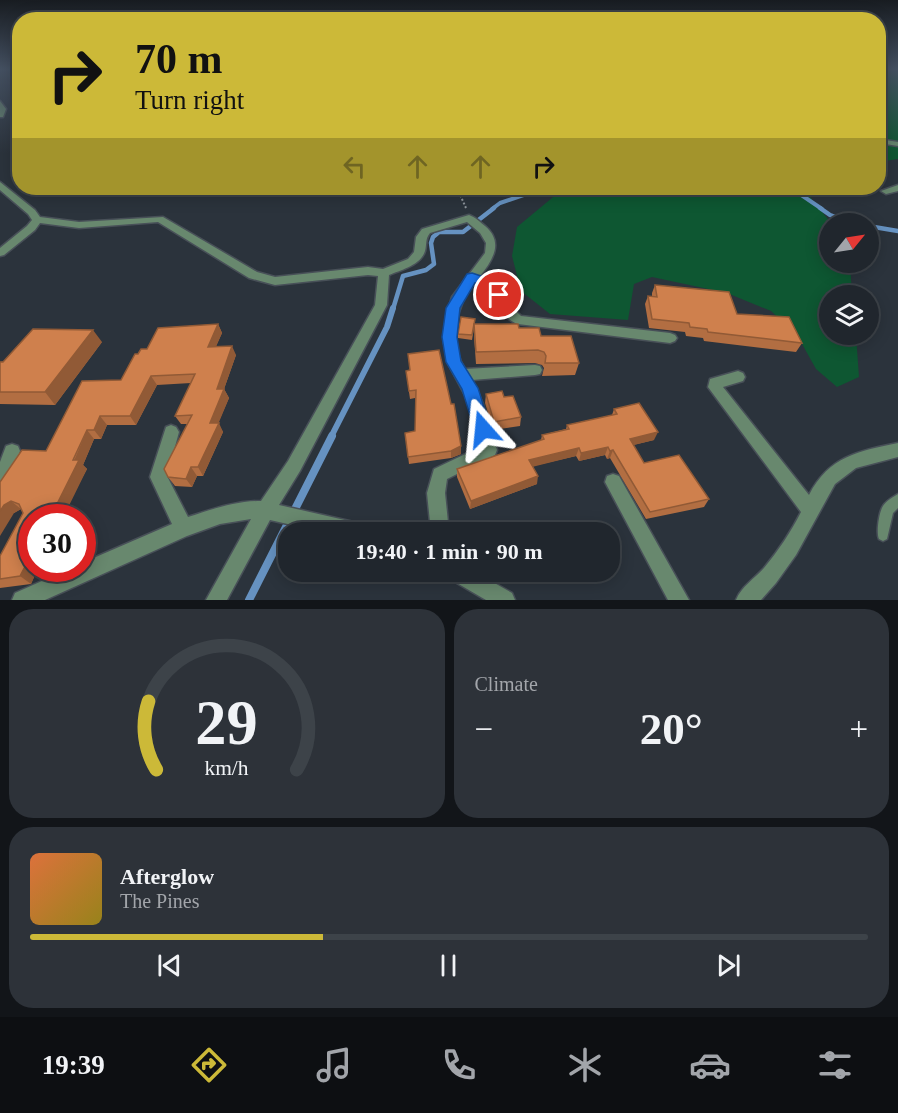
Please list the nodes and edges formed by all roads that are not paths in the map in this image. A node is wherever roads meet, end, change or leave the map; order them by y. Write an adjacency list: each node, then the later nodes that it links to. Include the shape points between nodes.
1 (0, 103): 2 (street)
2 (0, 115)
3 (0, 184): 6 (street)
4 (898, 188): 5 (street)
5 (886, 191)
6 (12, 194)
7 (13, 195): 8 (street)
8 (37, 220): 9 (street); 10 (street, via 79,225 160,219 263,279)
9 (0, 253)
10 (384, 273): 11 (street, via 412,261 426,231 475,221 490,237 492,247 489,257); 23 (street, via 381,305 294,466)
11 (472, 277): 12 (street, via 491,284 509,314 518,320); 14 (street, via 453,308 450,337 454,362)
12 (670, 338)
13 (535, 370): 14 (street)
14 (462, 375): 25 (street, via 489,450 440,474 436,494)
15 (738, 376): 22 (street, via 721,380 715,387)
16 (171, 432): 26 (street, via 158,477)
17 (898, 450): 22 (street, via 844,466 829,477)
18 (12, 451): 20 (street)
19 (613, 482): 32 (street)
20 (0, 486)
21 (898, 500): 27 (lane, via 887,510)
22 (810, 510): 33 (street, via 802,529 760,588)
23 (274, 512): 24 (street); 26 (street, via 245,510); 30 (street)
24 (316, 522)
25 (439, 522)
26 (184, 528): 29 (street)
27 (883, 535)
28 (474, 582): 31 (street)
29 (22, 600)
30 (216, 600)
31 (505, 600)
32 (679, 600)
33 (746, 600)

